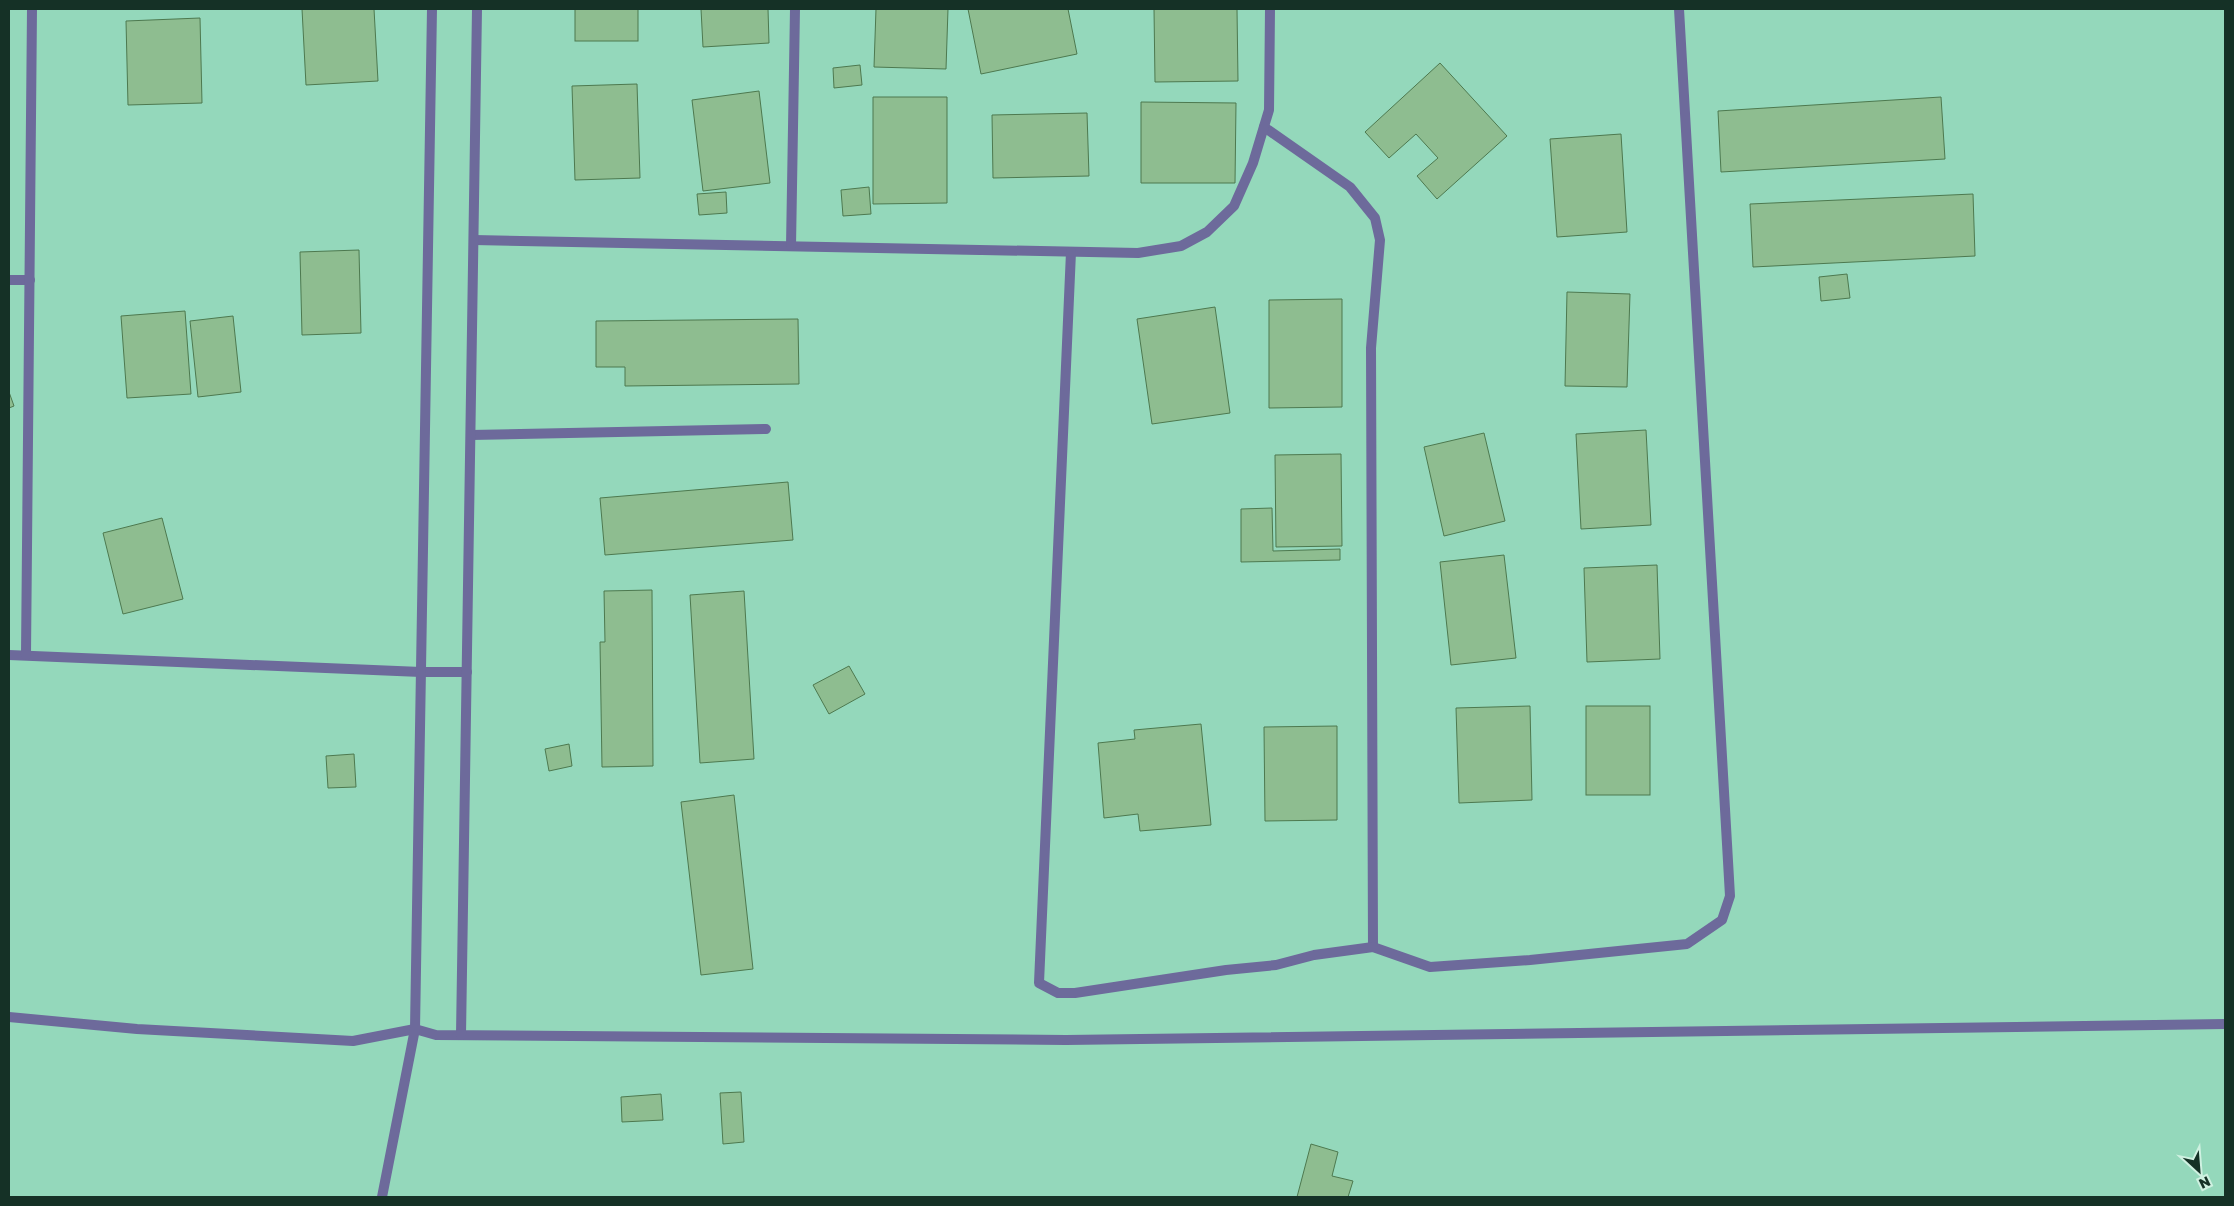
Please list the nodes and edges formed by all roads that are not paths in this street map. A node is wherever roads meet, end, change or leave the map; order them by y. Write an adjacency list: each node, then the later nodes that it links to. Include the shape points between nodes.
1 (32, 9): 12 (street)
2 (432, 9): 17 (street)
3 (477, 9): 8 (street)
4 (795, 9): 9 (street)
5 (1270, 9): 7 (street, via 1269,110)
6 (1679, 9): 19 (street, via 1730,896 1722,920 1687,944 1530,960 1430,966)
7 (1264, 127): 10 (street, via 1234,206 1207,232 1181,246 1138,253); 19 (street, via 1350,187 1375,218 1380,240 1371,348)
8 (474, 240): 9 (street); 14 (street)
9 (791, 246): 10 (street)
10 (1071, 252): 19 (street, via 1039,983 1058,993 1075,993 1276,965 1314,955)
11 (9, 280): 12 (street)
12 (30, 280): 16 (street)
13 (766, 429): 14 (street)
14 (471, 435): 18 (street)
15 (9, 655): 16 (street)
16 (26, 655): 17 (street)
17 (421, 672): 18 (street); 22 (street)
18 (467, 672): 23 (street)
19 (1372, 947)
20 (9, 1017): 22 (street, via 137,1029 353,1041)
21 (2225, 1024): 23 (street, via 1066,1040)
22 (415, 1029): 23 (street, via 436,1035); 24 (street)
23 (461, 1035)
24 (382, 1197)

